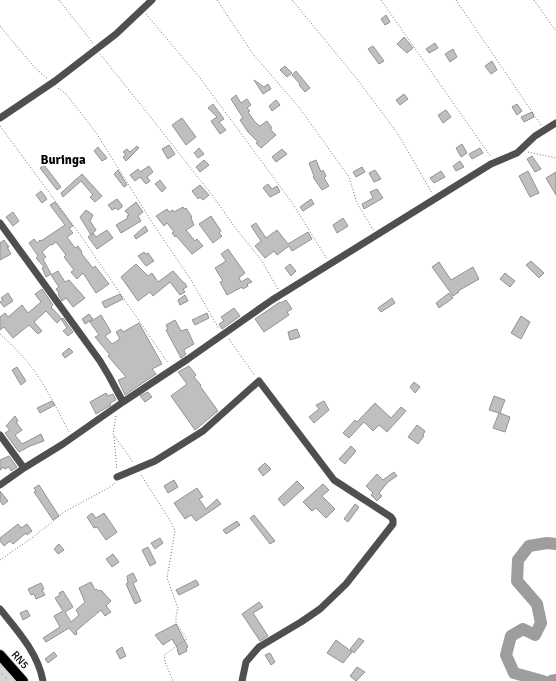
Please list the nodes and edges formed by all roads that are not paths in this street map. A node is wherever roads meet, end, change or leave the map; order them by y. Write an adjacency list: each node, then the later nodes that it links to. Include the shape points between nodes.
1 (152, 0): 2 (street, via 97,49 53,83)
2 (0, 118)
3 (556, 123): 5 (street, via 534,136 519,151 495,162 282,294)
4 (0, 223): 5 (street, via 110,376)
5 (121, 403): 7 (street)
6 (0, 436): 7 (street)
7 (24, 468): 9 (street)
8 (117, 477): 14 (street, via 155,461 203,431 258,381 334,480 393,520 393,524 346,584 320,609 264,643 250,656)
9 (0, 485)
10 (0, 609): 13 (street, via 37,662)
11 (0, 655): 12 (main road, RN5)
12 (23, 681)
13 (43, 681)
14 (242, 681)

